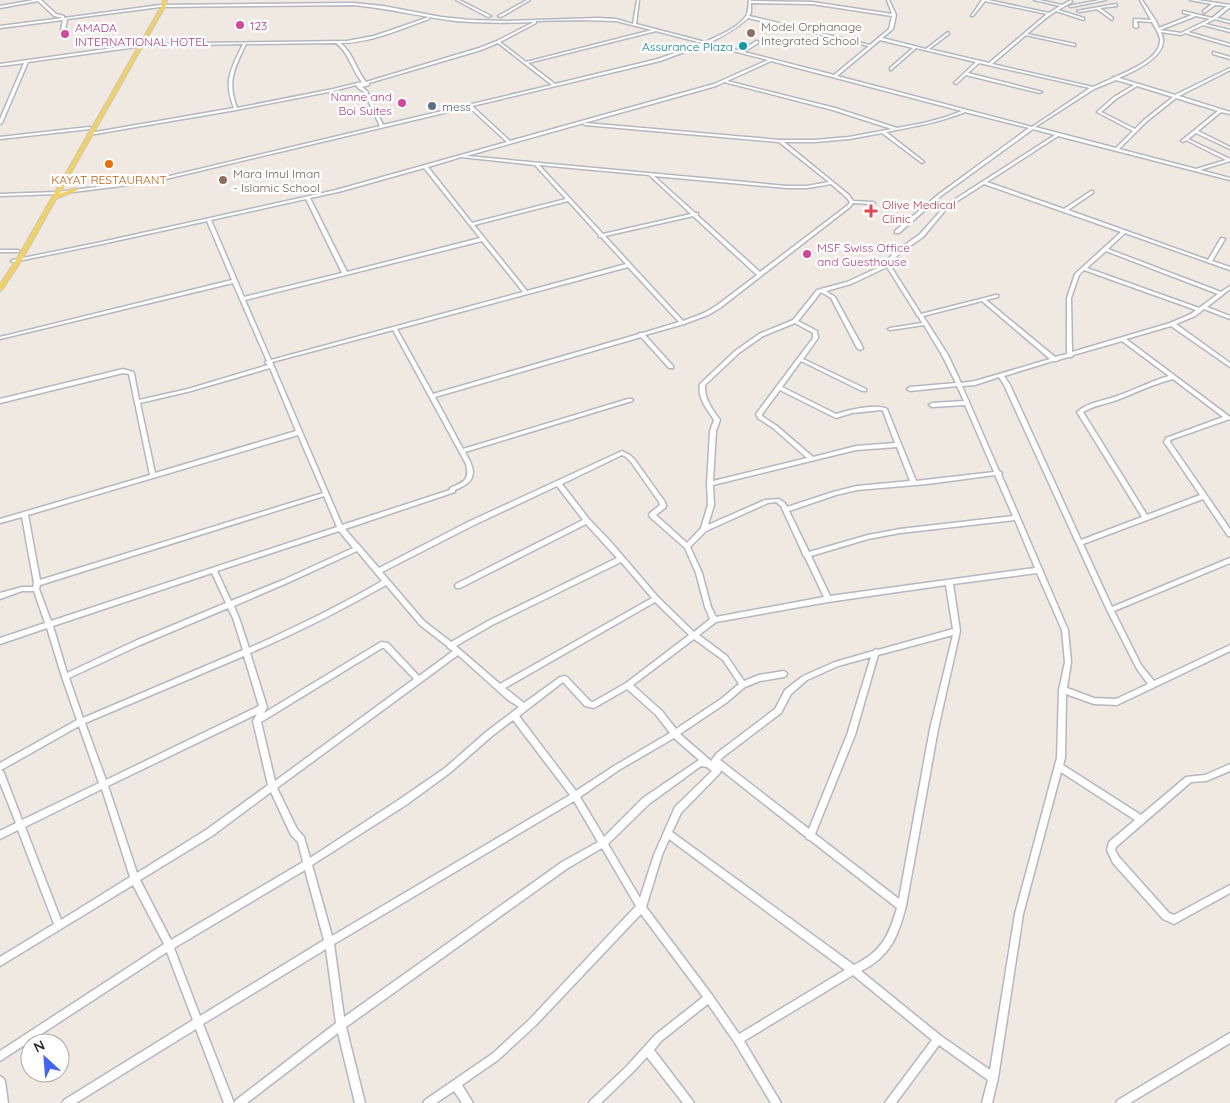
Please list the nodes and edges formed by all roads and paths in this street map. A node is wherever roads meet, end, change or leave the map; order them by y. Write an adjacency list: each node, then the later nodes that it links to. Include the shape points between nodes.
1 (39, 0): 28 (street); 37 (street)
2 (232, 0): 24 (street)
3 (353, 0): 19 (street)
4 (360, 0): 22 (street)
5 (457, 0): 35 (street)
6 (529, 0): 42 (street)
7 (638, 0): 53 (street)
8 (888, 0): 38 (street)
9 (984, 0): 15 (street); 39 (street)
10 (1035, 0): 25 (street)
11 (1105, 0): 18 (street)
12 (1141, 0): 49 (street)
13 (1190, 0): 21 (street)
14 (750, 1): 38 (street, via 819,4); 44 (street)
15 (993, 1): 36 (street)
16 (1069, 2): 20 (street); 25 (street); 26 (street)
17 (162, 3): 24 (street); 45 (street); 72 (main road)
18 (1091, 3): 20 (street); 29 (street)
19 (341, 4): 22 (street); 24 (street)
20 (1085, 4): 26 (street)
21 (1214, 4): 27 (street); 33 (street)
22 (370, 5): 43 (street)
23 (1116, 5): 29 (street)
24 (227, 6)
25 (1062, 6): 30 (street)
26 (1072, 6): 31 (street)
27 (1230, 6): 34 (street)
28 (0, 7)
29 (1100, 9): 31 (street); 46 (street)
30 (1055, 10): 31 (street, via 1084,18); 36 (street)
31 (1079, 11)
32 (1184, 12): 40 (street)
33 (1204, 12)
34 (1223, 13): 41 (street); 47 (street)
35 (484, 14): 42 (street)
36 (1050, 14): 63 (street)
37 (55, 15): 45 (street); 48 (street)
38 (894, 15): 64 (street, via 891,30)
39 (972, 15)
40 (1195, 15): 47 (street); 59 (street)
41 (1230, 15)
42 (494, 16): 50 (street)
43 (430, 17): 50 (street); 65 (street)
44 (748, 17): 67 (street); 74 (street)
45 (66, 19): 48 (street); 57 (street)
46 (1112, 19)
47 (1214, 19): 52 (street); 54 (street)
48 (51, 21): 55 (street)
49 (1154, 21): 56 (street, via 1135,20); 59 (street)
50 (491, 22): 51 (street)
51 (536, 22): 53 (street, via 605,19); 66 (street)
52 (1230, 22)
53 (635, 24): 58 (street)
54 (1200, 24): 60 (street); 61 (street)
55 (0, 27)
56 (1136, 27)
57 (63, 30)
58 (657, 30): 67 (street); 84 (street)
59 (1159, 30): 61 (street); 92 (street, via 1162,42 1156,55 1135,70)
60 (1230, 31)
61 (1184, 32): 71 (street)
62 (948, 33): 76 (street)
63 (1026, 34): 73 (street); 85 (street)
64 (880, 39): 74 (street); 75 (street)
65 (361, 41): 70 (street); 77 (street)
66 (498, 42): 84 (street); 96 (street)
67 (705, 42): 78 (street); 97 (street, via 652,61)
68 (757, 42): 78 (street)
69 (245, 43): 70 (street); 72 (street); 105 (street, via 228,89)
70 (337, 43): 77 (street)
71 (1230, 44)
72 (138, 45): 82 (street); 114 (main road)
73 (1074, 45)
74 (872, 46): 90 (street)
75 (916, 48): 76 (street); 87 (street)
76 (927, 50): 83 (street)
77 (346, 51): 91 (street)
78 (742, 52): 81 (street)
79 (1214, 53): 80 (street)
80 (1230, 58)
81 (771, 60): 90 (street); 93 (street)
82 (26, 62): 86 (street); 102 (street)
83 (979, 62): 85 (street); 89 (street)
84 (526, 63): 97 (street)
85 (990, 64): 99 (street)
86 (0, 65)
87 (891, 69)
88 (1230, 69): 101 (street)
89 (966, 74): 94 (street); 100 (street)
90 (834, 77): 106 (street)
91 (359, 78): 95 (street); 96 (street)
92 (1112, 78): 98 (street); 99 (street)
93 (725, 82): 110 (street); 113 (street, via 834,109)
94 (956, 83)
95 (358, 85): 96 (street); 96 (street); 105 (street)
96 (365, 85): 111 (street)
97 (555, 85): 104 (street)
98 (1136, 85): 101 (street); 115 (street, via 1099,112)
99 (1092, 88): 112 (street)
100 (1040, 92)
101 (1175, 97): 107 (street); 115 (street)
102 (10, 103): 103 (street); 109 (street)
103 (0, 104)
104 (469, 105): 111 (street); 121 (street)
105 (236, 109): 114 (street)
106 (964, 110): 112 (street); 113 (street, via 947,118)
107 (1220, 110): 108 (street); 116 (street)
108 (1230, 114)
109 (0, 123)
110 (579, 123): 120 (street); 121 (street)
111 (382, 127): 134 (street, via 154,181)
112 (1032, 128): 118 (street); 146 (street, via 940,195)
113 (897, 129): 117 (street)
114 (89, 131): 119 (street); 136 (main road)
115 (1136, 131): 123 (street)
116 (1195, 131): 122 (street); 125 (street, via 1185,140)
117 (882, 132): 120 (street, via 816,141); 126 (street)
118 (1057, 134): 123 (street); 132 (street)
119 (0, 138)
120 (780, 140): 133 (street)
121 (510, 142): 124 (street)
122 (1230, 148)
123 (1116, 150): 129 (street)
124 (459, 157): 127 (street); 128 (street)
125 (1230, 160): 129 (street)
126 (922, 162)
127 (536, 164): 130 (street); 139 (street)
128 (425, 166): 138 (street); 145 (street)
129 (1195, 170): 131 (street)
130 (651, 175): 133 (street, via 787,187); 143 (street)
131 (1230, 179)
132 (983, 182): 142 (street); 157 (street, via 941,210 921,236 890,259)
133 (832, 183): 140 (street)
134 (75, 190): 136 (main road); 136 (street)
135 (1092, 192): 142 (street)
136 (56, 193): 137 (street); 153 (main road); 154 (main road)
137 (0, 194)
138 (308, 198): 144 (street); 160 (street)
139 (568, 200): 145 (street); 148 (street)
140 (852, 202): 141 (street); 161 (street)
141 (873, 203)
142 (1064, 211): 147 (street)
143 (696, 214): 148 (street); 161 (street)
144 (209, 220): 154 (street); 163 (street)
145 (472, 224): 149 (street)
146 (897, 232)
147 (1124, 232): 151 (street); 155 (street)
148 (601, 236): 156 (street)
149 (483, 239): 160 (street); 167 (street)
150 (1223, 240): 155 (street)
151 (1105, 249): 158 (street); 168 (street)
152 (0, 251): 153 (street)
153 (18, 251): 154 (main road)
154 (16, 260): 162 (main road); 165 (main road)
155 (1210, 261): 159 (street)
156 (628, 265): 167 (street); 176 (street)
157 (888, 265): 166 (street, via 849,283); 173 (street)
158 (1084, 268): 172 (street); 185 (street, via 1077,274 1069,298)
159 (1230, 270)
160 (345, 273): 170 (street)
161 (760, 275): 176 (street, via 706,314)
162 (0, 281)
163 (235, 281): 170 (street); 182 (street)
164 (1230, 287): 168 (street)
165 (0, 289)
166 (819, 291): 175 (street); 184 (street, via 833,297)
167 (525, 292): 179 (street)
168 (1222, 294): 172 (street)
169 (996, 296): 171 (street)
170 (242, 299): 188 (street)
171 (983, 300): 173 (street); 187 (street)
172 (1202, 309): 174 (street); 178 (street)
173 (919, 316): 177 (street)
174 (1230, 318)
175 (795, 321): 186 (street, via 817,335); 212 (street, via 761,335 737,352 702,385 704,400 717,420)
176 (682, 323): 181 (street)
177 (924, 324): 180 (street); 193 (street)
178 (1172, 324): 183 (street); 189 (street)
179 (394, 328): 188 (street); 197 (street)
180 (890, 329)
181 (641, 334): 190 (street); 197 (street)
182 (0, 338)
183 (1123, 339): 185 (street); 192 (street)
184 (860, 348)
185 (1070, 356): 187 (street)
186 (800, 359): 194 (street); 196 (street)
187 (1055, 360): 191 (street)
188 (269, 364): 200 (street, via 189,390); 204 (street)
189 (1230, 365)
190 (671, 367)
191 (1001, 376): 193 (street); 224 (street)
192 (1174, 378): 203 (street); 218 (street, via 1080,412)
193 (960, 384): 195 (street); 201 (street)
194 (780, 388): 205 (street, via 836,416 882,408); 207 (street, via 759,414 760,417)
195 (910, 389)
196 (864, 390)
197 (432, 396): 206 (street)
198 (630, 400): 206 (street)
199 (0, 401): 200 (street, via 124,371 131,373)
200 (137, 402): 209 (street)
201 (967, 403): 202 (street); 208 (street)
202 (932, 405)
203 (1228, 419): 214 (street, via 1167,442)
204 (300, 432): 209 (street); 213 (street)
205 (898, 445): 207 (street, via 856,448); 211 (street)
206 (463, 451): 221 (street, via 471,471 467,484)
207 (811, 458): 212 (street)
208 (999, 473): 211 (street); 217 (street)
209 (153, 476): 216 (street)
210 (558, 483): 220 (street); 225 (street, via 617,455 628,456 662,502 663,506 652,515); 232 (street)
211 (914, 483): 215 (street, via 850,490)
212 (710, 484): 222 (street, via 711,505)
213 (325, 494): 221 (street); 235 (street)
214 (1204, 496): 218 (street); 223 (street)
215 (785, 510): 222 (street, via 777,500 767,501); 227 (street)
216 (25, 514): 219 (street); 235 (street)
217 (1016, 518): 227 (street, via 868,537); 230 (street)
218 (1146, 518): 224 (street)
219 (0, 521)
220 (587, 521): 228 (street); 236 (street)
221 (341, 529): 226 (street); 231 (street)
222 (704, 529): 225 (street)
223 (1230, 534)
224 (1080, 543): 241 (street)
225 (687, 547): 242 (street)
226 (358, 548): 232 (street); 240 (street, via 311,571)
227 (806, 555): 238 (street)
228 (621, 559): 239 (street); 247 (street, via 490,623)
229 (1230, 560): 241 (street)
230 (1039, 570): 234 (street); 258 (street, via 1065,630 1068,662)
231 (214, 571): 240 (street); 243 (street)
232 (379, 571): 233 (street)
233 (386, 582): 247 (street, via 422,623); 250 (street, via 348,605)
234 (949, 582): 238 (street); 244 (street)
235 (36, 586): 237 (street); 243 (street)
236 (458, 586)
237 (0, 596)
238 (828, 599): 242 (street)
239 (656, 600): 245 (street); 257 (street)
240 (230, 603): 250 (street); 252 (street)
241 (1110, 610): 256 (street, via 1139,667)
242 (714, 620): 245 (street)
243 (50, 624): 246 (street); 252 (street)
244 (957, 631): 249 (street); 283 (street, via 934,729)
245 (693, 635): 254 (street); 255 (street, via 725,658)
246 (0, 641)
247 (454, 648): 253 (street); 257 (street)
248 (1230, 648): 256 (street)
249 (876, 652): 265 (street, via 805,678 788,692 778,711); 277 (street, via 851,735)
250 (248, 653): 259 (street); 263 (street)
251 (784, 674): 255 (street)
252 (65, 677): 263 (street)
253 (419, 680): 262 (street, via 386,645 382,645); 271 (street)
254 (628, 685): 260 (street, via 594,705 588,704 562,679); 264 (street)
255 (742, 685): 264 (street)
256 (1153, 685): 258 (street, via 1117,702 1094,701)
257 (500, 687): 260 (street)
258 (1064, 690): 266 (street)
259 (263, 707): 262 (street); 270 (street)
260 (524, 707): 261 (street)
261 (514, 715): 272 (street); 279 (street, via 448,770)
262 (257, 721): 271 (street)
263 (82, 722): 268 (street); 270 (street)
264 (675, 734): 265 (street); 272 (street)
265 (711, 762): 275 (street, via 716,771 678,810); 277 (street); 278 (street, via 700,764 646,802)
266 (1058, 766): 273 (street); 297 (street, via 1018,914)
267 (1230, 766): 273 (street, via 1206,778 1189,779)
268 (0, 767)
269 (0, 773): 274 (street)
270 (104, 783): 274 (street); 280 (street)
271 (272, 786): 279 (street, via 301,840); 280 (street, via 209,833)
272 (575, 796): 278 (street); 285 (street)
273 (1141, 820): 281 (street, via 1112,845 1111,850 1116,860 1166,916 1174,920)
274 (21, 825): 276 (street); 284 (street)
275 (667, 834): 282 (street); 288 (street)
276 (0, 835)
277 (810, 836): 283 (street)
278 (603, 843): 282 (street); 291 (street, via 565,865)
279 (307, 864): 285 (street); 286 (street)
280 (135, 880): 284 (street); 286 (street)
281 (1230, 890)
282 (642, 906): 289 (street); 299 (street, via 533,1022 495,1057)
283 (902, 906): 288 (street, via 886,947 871,963)
284 (59, 926): 287 (street)
285 (329, 942): 290 (street); 291 (street)
286 (169, 946): 290 (street); 296 (street)
287 (0, 962)
288 (854, 970): 293 (street); 294 (street)
289 (709, 998): 294 (street); 295 (street, via 658,1038)
290 (197, 1023): 301 (street); 302 (street)
291 (341, 1025): 303 (street); 304 (street)
292 (1230, 1038): 312 (street)
293 (938, 1039): 297 (street); 310 (street)
294 (738, 1040): 309 (street)
295 (648, 1050): 307 (street); 308 (street)
296 (0, 1056)
297 (993, 1078): 311 (street)
298 (0, 1081): 300 (street)
299 (456, 1085): 305 (street); 306 (street)
300 (3, 1103)
301 (67, 1103)
302 (229, 1103)
303 (239, 1103)
304 (360, 1103)
305 (428, 1103)
306 (468, 1103)
307 (594, 1103)
308 (688, 1103)
309 (776, 1103)
310 (890, 1103)
311 (987, 1103)
312 (1121, 1103)

